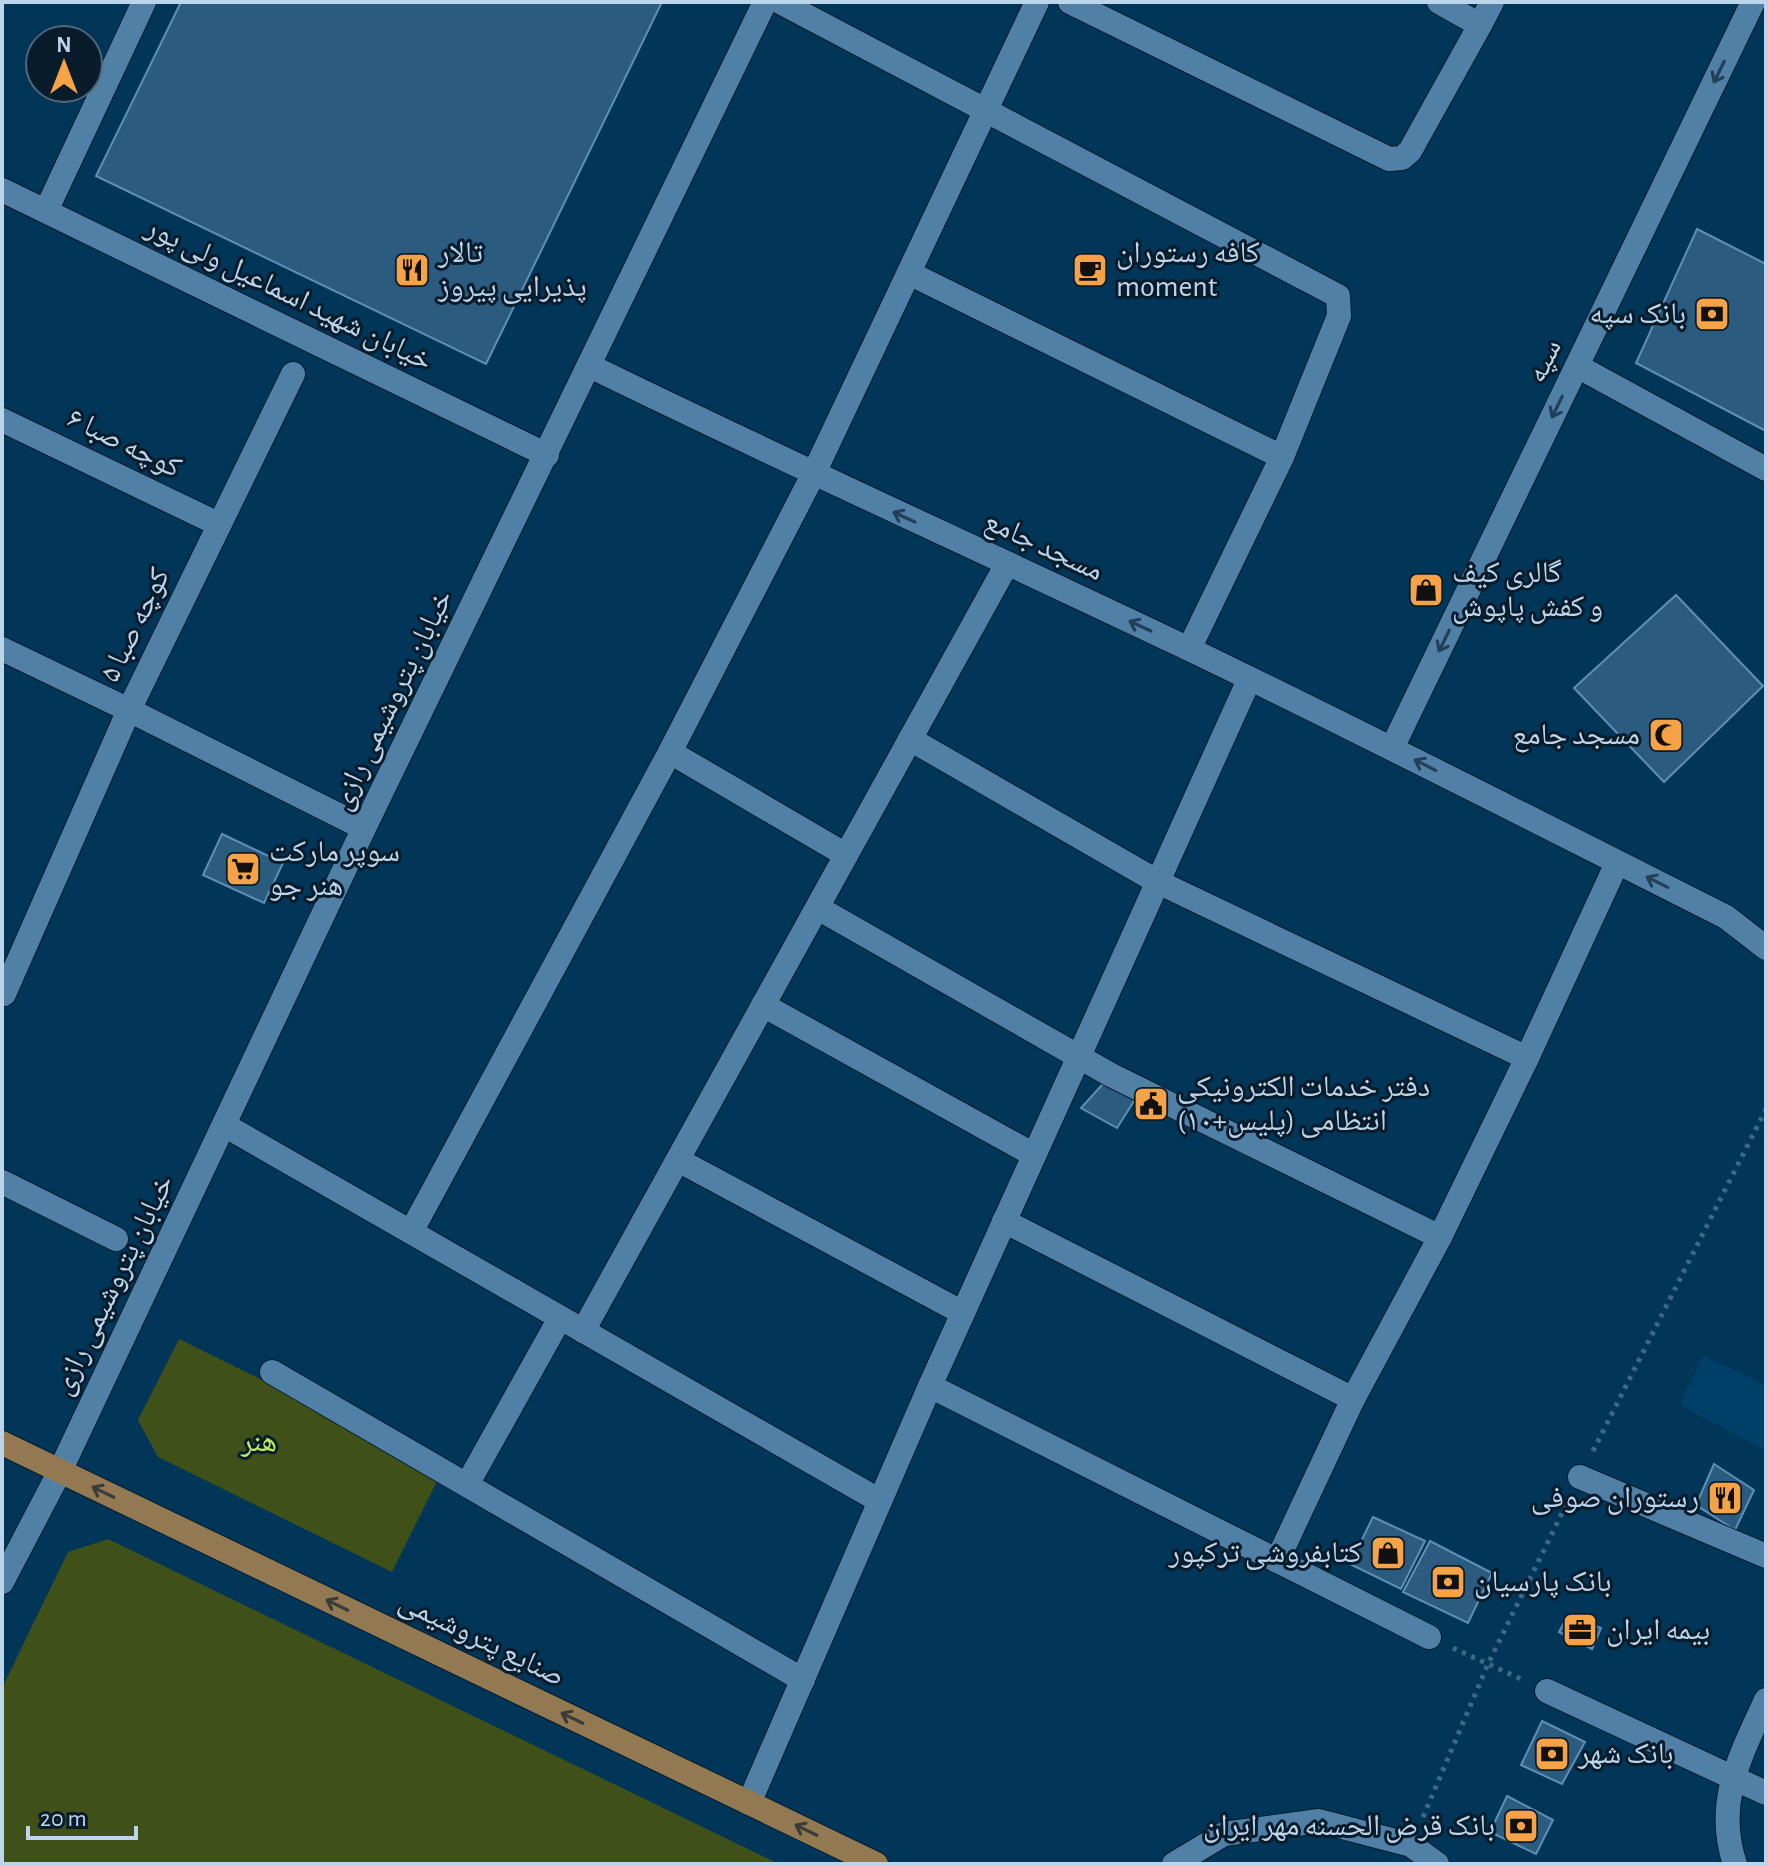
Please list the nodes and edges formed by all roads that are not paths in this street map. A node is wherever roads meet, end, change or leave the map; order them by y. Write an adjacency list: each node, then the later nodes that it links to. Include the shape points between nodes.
1 (144, 2): 12 (street)
2 (765, 2): 14 (street, خیابان پتروشیمی رازی)
3 (780, 2): 10 (street)
4 (1037, 2): 10 (street)
5 (1070, 2): 9 (street, via 1389,159 1410,151)
6 (1439, 2): 9 (street)
7 (1492, 2): 9 (street)
8 (1753, 2): 15 (street, سپه, one-way to 15)
9 (1480, 25)
10 (985, 110): 13 (street); 19 (street, via 1338,296 1339,316)
11 (2, 190): 12 (street, خیابان شهید اسماعیل ولی پور)
12 (46, 211): 18 (street, خیابان شهید اسماعیل ولی پور)
13 (909, 273): 19 (street); 21 (street)
14 (590, 366): 18 (street, خیابان پتروشیمی رازی); 21 (street, مسجد جامع)
15 (1577, 366): 20 (street); 29 (street, سپه, one-way to 29)
16 (293, 374): 22 (street, کوچه صبا ۵)
17 (2, 420): 22 (street, کوچه صبا ۶)
18 (547, 455): 31 (street, خیابان پتروشیمی رازی)
19 (1282, 457): 25 (street)
20 (1766, 469)
21 (813, 475): 23 (street, مسجد جامع, one-way to 21); 30 (street)
22 (218, 524): 27 (street, کوچه صبا ۵)
23 (1007, 564): 25 (street, مسجد جامع, one-way to 23); 28 (street)
24 (2, 649): 27 (street)
25 (1189, 649): 26 (street, مسجد جامع)
26 (1249, 680): 29 (street, مسجد جامع); 34 (street)
27 (129, 710): 31 (street, کوچه صبا ۵); 37 (street)
28 (910, 739): 32 (street); 34 (street)
29 (1392, 748): 33 (street, مسجد جامع, one-way to 29)
30 (670, 752): 32 (street); 46 (street)
31 (364, 828): 41 (street, خیابان پتروشیمی رازی)
32 (846, 855): 35 (street)
33 (1617, 863): 36 (street, مسجد جامع, one-way to 33, via 1726,917); 40 (street)
34 (1158, 882): 39 (street); 40 (street)
35 (818, 908): 38 (street); 39 (street)
36 (1766, 948)
37 (3, 995)
38 (763, 1005): 42 (street); 43 (street)
39 (1079, 1054): 42 (street); 47 (street, via 1111,1075)
40 (1527, 1058): 47 (street)
41 (226, 1126): 46 (street); 56 (street, خیابان پتروشیمی رازی)
42 (1034, 1155): 45 (street)
43 (678, 1160): 49 (street); 51 (street)
44 (2, 1182): 48 (street)
45 (1004, 1221): 49 (street); 54 (street)
46 (411, 1232): 50 (street)
47 (1440, 1237): 54 (street)
48 (116, 1239)
49 (963, 1313): 53 (street)
50 (560, 1318): 51 (street); 58 (street)
51 (583, 1331): 59 (street)
52 (272, 1372): 58 (street)
53 (930, 1386): 59 (street); 61 (street)
54 (1353, 1399): 61 (street)
55 (2, 1443): 56 (main road, صنایع پتروشیمی)
56 (60, 1471): 62 (street, خیابان پتروشیمی رازی); 69 (main road, صنایع پتروشیمی, one-way to 56)
57 (1580, 1477): 60 (street)
58 (468, 1483): 64 (street)
59 (880, 1501): 64 (street)
60 (1766, 1556)
61 (1277, 1561): 63 (street)
62 (2, 1582)
63 (1429, 1637)
64 (803, 1680): 69 (street)
65 (1547, 1691): 67 (street)
66 (1766, 1700): 67 (street)
67 (1731, 1777): 68 (street); 73 (street, via 1729,1823)
68 (1766, 1793)
69 (749, 1803): 70 (main road, صنایع پتروشیمی, one-way to 69)
70 (876, 1864)
71 (1174, 1864): 72 (street, via 1224,1834 1319,1821 1411,1845)
72 (1437, 1864)
73 (1735, 1864)

